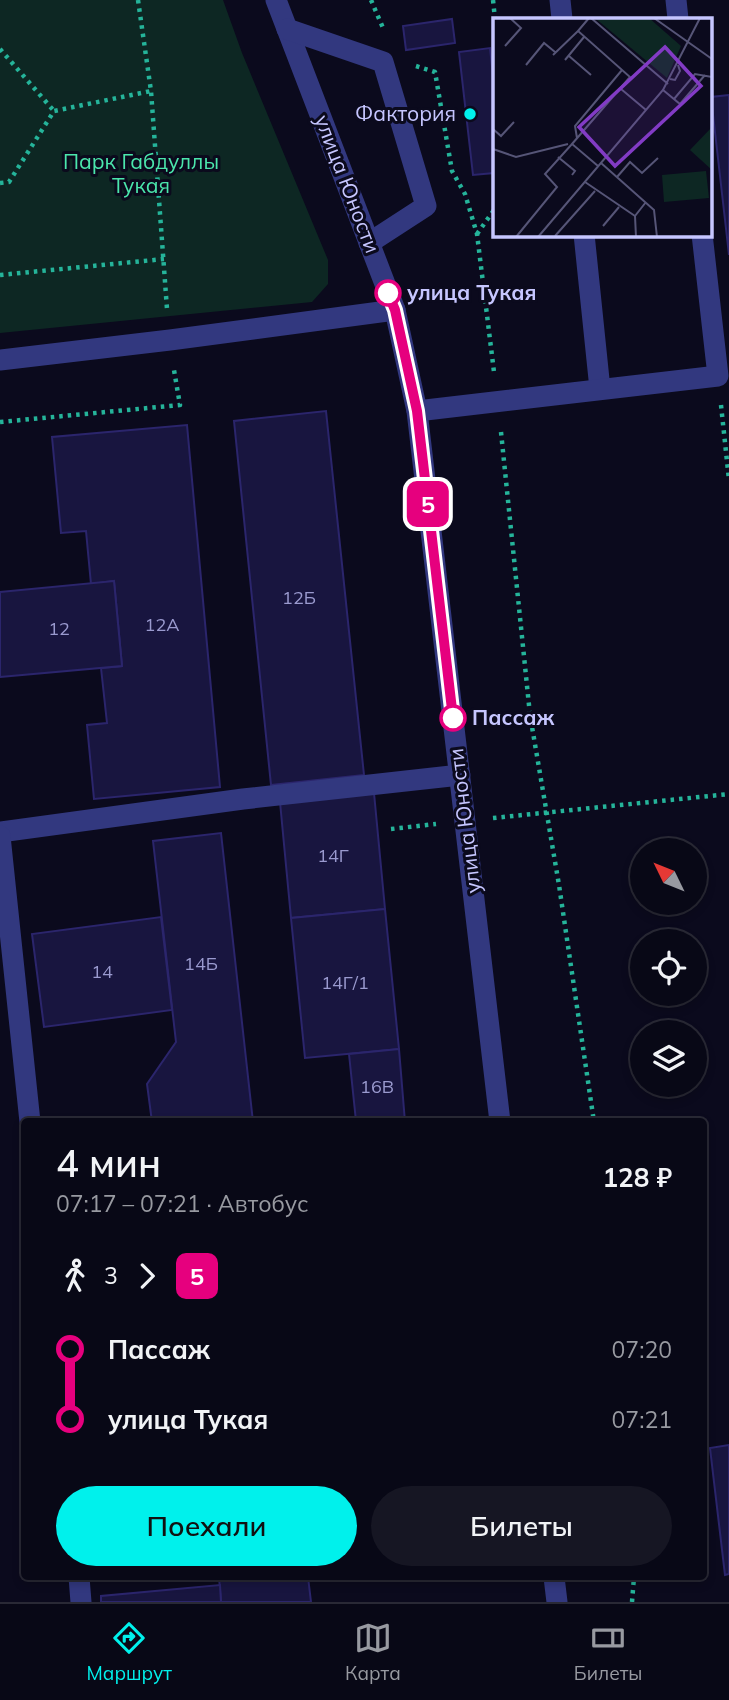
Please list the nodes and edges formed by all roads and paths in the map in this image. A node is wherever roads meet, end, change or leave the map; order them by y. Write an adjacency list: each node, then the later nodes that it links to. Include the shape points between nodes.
1 (138, 0): 14 (path)
2 (276, 0): 10 (street, улица Юности)
3 (371, 0): 11 (path)
4 (493, 0): 7 (path)
5 (560, 0): 8 (street)
6 (676, 0): 9 (street)
7 (495, 18)
8 (562, 18)
9 (678, 18)
10 (287, 29): 21 (street, улица Юности); 21 (street, via 383,62 426,206)
11 (387, 36)
12 (0, 49): 15 (path)
13 (410, 64): 18 (path, via 435,72 453,171)
14 (151, 91): 15 (path); 22 (path)
15 (54, 111): 16 (path, via 9,182)
16 (0, 183)
17 (493, 213): 18 (path)
18 (477, 234): 29 (path)
19 (584, 236): 28 (street)
20 (702, 236): 27 (street)
21 (369, 243): 24 (street, улица Юности)
22 (164, 259): 23 (path); 25 (path)
23 (0, 275)
24 (395, 310): 25 (street); 30 (street, улица Юности)
25 (170, 340): 26 (street); 31 (path, via 180,405)
26 (0, 360)
27 (718, 376): 28 (street); 32 (path)
28 (600, 389): 29 (street)
29 (497, 401): 30 (street); 35 (path, via 530,715)
30 (417, 411): 33 (street, улица Юности)
31 (0, 422)
32 (729, 480)
33 (460, 775): 36 (street, улица Юности); 38 (street, via 243,799)
34 (729, 794): 35 (path)
35 (546, 812): 36 (path); 41 (path)
36 (465, 821): 37 (path); 40 (street, улица Юности)
37 (391, 829)
38 (0, 834): 39 (street)
39 (30, 1118)
40 (500, 1118)
41 (593, 1118)
42 (79, 1580): 45 (street)
43 (554, 1580): 46 (street)
44 (634, 1580): 47 (path)
45 (81, 1602)
46 (557, 1602)
47 (632, 1602)

